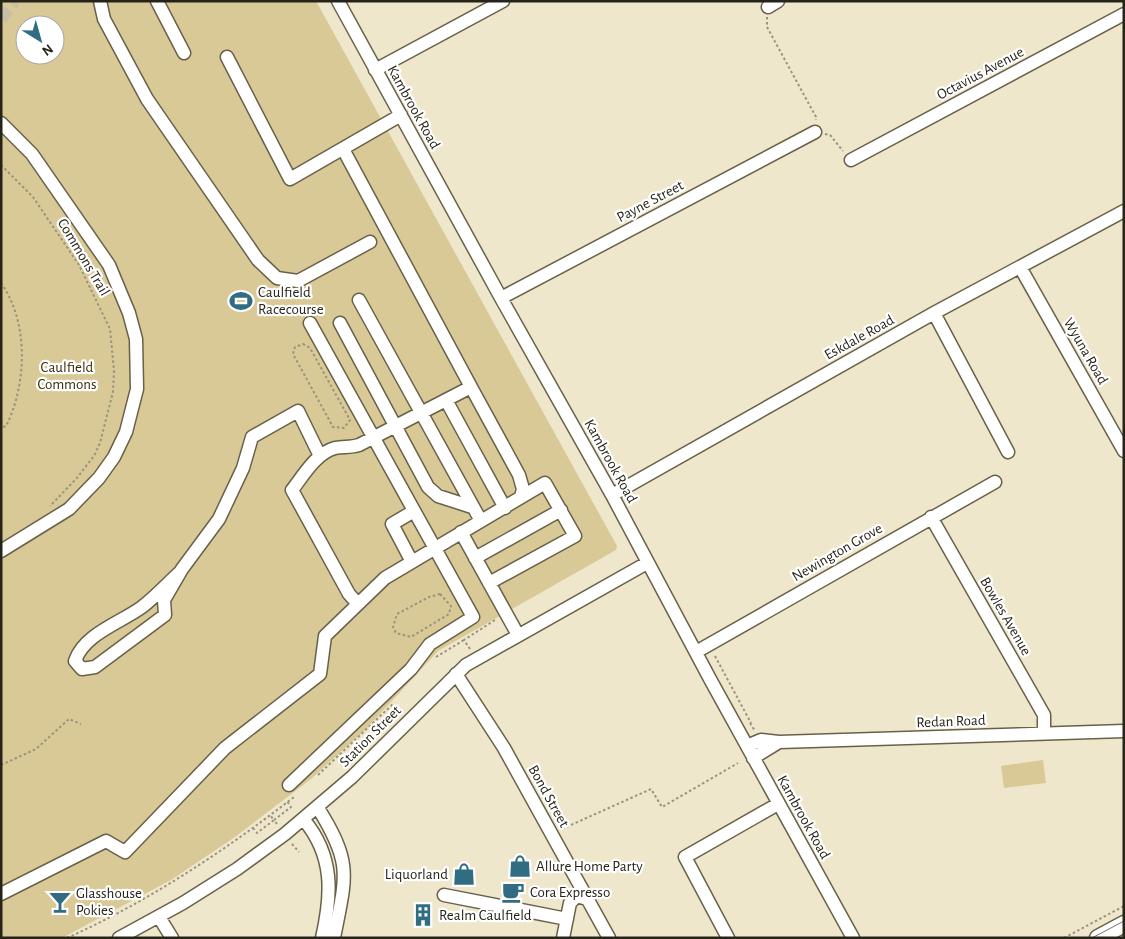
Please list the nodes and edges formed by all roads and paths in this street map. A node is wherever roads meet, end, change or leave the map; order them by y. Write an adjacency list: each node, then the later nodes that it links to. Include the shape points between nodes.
1 (100, 1): 17 (street, via 104,19 146,99 258,260 277,278 298,281)
2 (157, 1): 7 (street)
3 (338, 1): 9 (street, Kambrook Road)
4 (503, 1): 9 (street)
5 (773, 4): 12 (path, via 767,27 816,117)
6 (1124, 14): 14 (street, Octavius Avenue)
7 (184, 53)
8 (227, 57): 13 (street, via 290,179)
9 (375, 70): 10 (street, Kambrook Road)
10 (400, 115): 13 (street); 20 (street, Kambrook Road)
11 (1, 123): 47 (street, via 32,154 108,265 136,339 137,389 126,432 99,478 69,509)
12 (815, 132): 14 (path, via 830,135); 20 (street, Payne Street)
13 (343, 149): 26 (street)
14 (851, 160)
15 (1, 165): 39 (path, Commons Trail, via 33,197 79,265 110,329 113,392 100,444 76,479)
16 (1124, 211): 18 (street, Eskdale Road)
17 (370, 242)
18 (1020, 267): 22 (street, Eskdale Road); 32 (street, Wyuna Road)
19 (1, 283): 30 (path, via 20,329 23,373 15,408 6,426)
20 (501, 298): 36 (street, Kambrook Road)
21 (359, 300): 28 (street)
22 (934, 314): 33 (street); 36 (street, Eskdale Road)
23 (310, 323): 31 (street)
24 (340, 323): 29 (street)
25 (293, 354): 25 (path, via 333,427 344,428 350,420 310,348 297,345)
26 (471, 387): 27 (street); 37 (street, via 519,475 523,489)
27 (446, 400): 28 (street); 40 (street)
28 (421, 413): 29 (street); 38 (street)
29 (396, 426): 31 (street); 38 (street, via 428,487 438,496)
30 (1, 428)
31 (374, 437): 34 (street, via 351,448 333,449); 42 (street)
32 (1124, 451)
33 (1008, 452)
34 (320, 456): 51 (street, via 298,411 252,437 243,468 219,519); 53 (street, via 292,490 349,594)
35 (995, 482): 43 (street, Newington Grove)
36 (612, 495): 50 (street, Kambrook Road)
37 (521, 497): 40 (street); 41 (street, via 545,483)
38 (472, 507): 44 (street)
39 (47, 508)
40 (505, 508): 44 (street)
41 (561, 510): 48 (street); 52 (street, via 575,536)
42 (414, 511): 46 (street); 49 (street, via 392,524)
43 (931, 517): 58 (street, Newington Grove); 67 (street, Bowles Avenue, via 1044,715)
44 (480, 522): 45 (street)
45 (461, 532): 46 (street); 48 (street)
46 (436, 549): 49 (street); 74 (street, via 473,617 430,644 411,669)
47 (1, 551)
48 (475, 558): 52 (street)
49 (412, 562): 53 (street, via 385,578)
50 (647, 563): 56 (street, Station Street); 59 (street, Kambrook Road)
51 (179, 573): 51 (street, via 164,600 165,615 95,667 82,669 75,661 78,651 142,606)
52 (489, 583): 54 (street)
53 (358, 604): 81 (street, via 325,636 320,674 225,748 125,852 106,842)
54 (506, 614): 56 (street); 57 (path)
55 (428, 627): 55 (path, via 411,637 396,633 393,627 397,614 440,594 451,606 449,614)
56 (518, 635): 60 (street, Station Street)
57 (464, 640): 60 (path); 61 (path)
58 (709, 645): 59 (street, Newington Grove); 64 (path)
59 (696, 652): 69 (street, Kambrook Road)
60 (476, 658): 62 (street, Station Street)
61 (433, 660)
62 (456, 674): 76 (street, Station Street); 80 (street, Bond Street, via 504,748)
63 (395, 703): 73 (path)
64 (751, 723)
65 (81, 724): 72 (path, via 69,719 36,749)
66 (1124, 731): 67 (street, Redan Road)
67 (1044, 734): 68 (street, Redan Road)
68 (779, 742): 69 (street, Redan Road, via 761,740); 70 (street, Redan Road)
69 (747, 746): 70 (street, Kambrook Road)
70 (753, 758): 75 (street, Kambrook Road)
71 (738, 763): 80 (path, via 662,807 651,789)
72 (1, 765)
73 (318, 775)
74 (293, 790): 77 (path)
75 (778, 804): 95 (street, via 685,857); 96 (street, Kambrook Road)
76 (318, 808): 78 (street, Station Street); 92 (street, via 338,843 344,864)
77 (270, 815): 79 (path); 79 (path, via 274,820 257,833)
78 (304, 820): 85 (street, Station Street, via 237,869); 91 (street, via 322,848 328,868 330,893)
79 (253, 828): 88 (path, via 152,895)
80 (552, 834): 83 (street, Bond Street)
81 (1, 894)
82 (444, 894): 86 (street)
83 (587, 899): 86 (street, via 574,898); 94 (street, Bond Street)
84 (1124, 906): 97 (path)
85 (159, 916): 89 (street, Station Street); 90 (street)
86 (567, 918): 93 (street)
87 (1124, 924): 98 (main road)
88 (67, 938)
89 (119, 938)
90 (172, 938)
91 (322, 938)
92 (334, 938)
93 (563, 938)
94 (609, 938)
95 (728, 938)
96 (852, 938)
97 (1064, 938)
98 (1098, 938)

